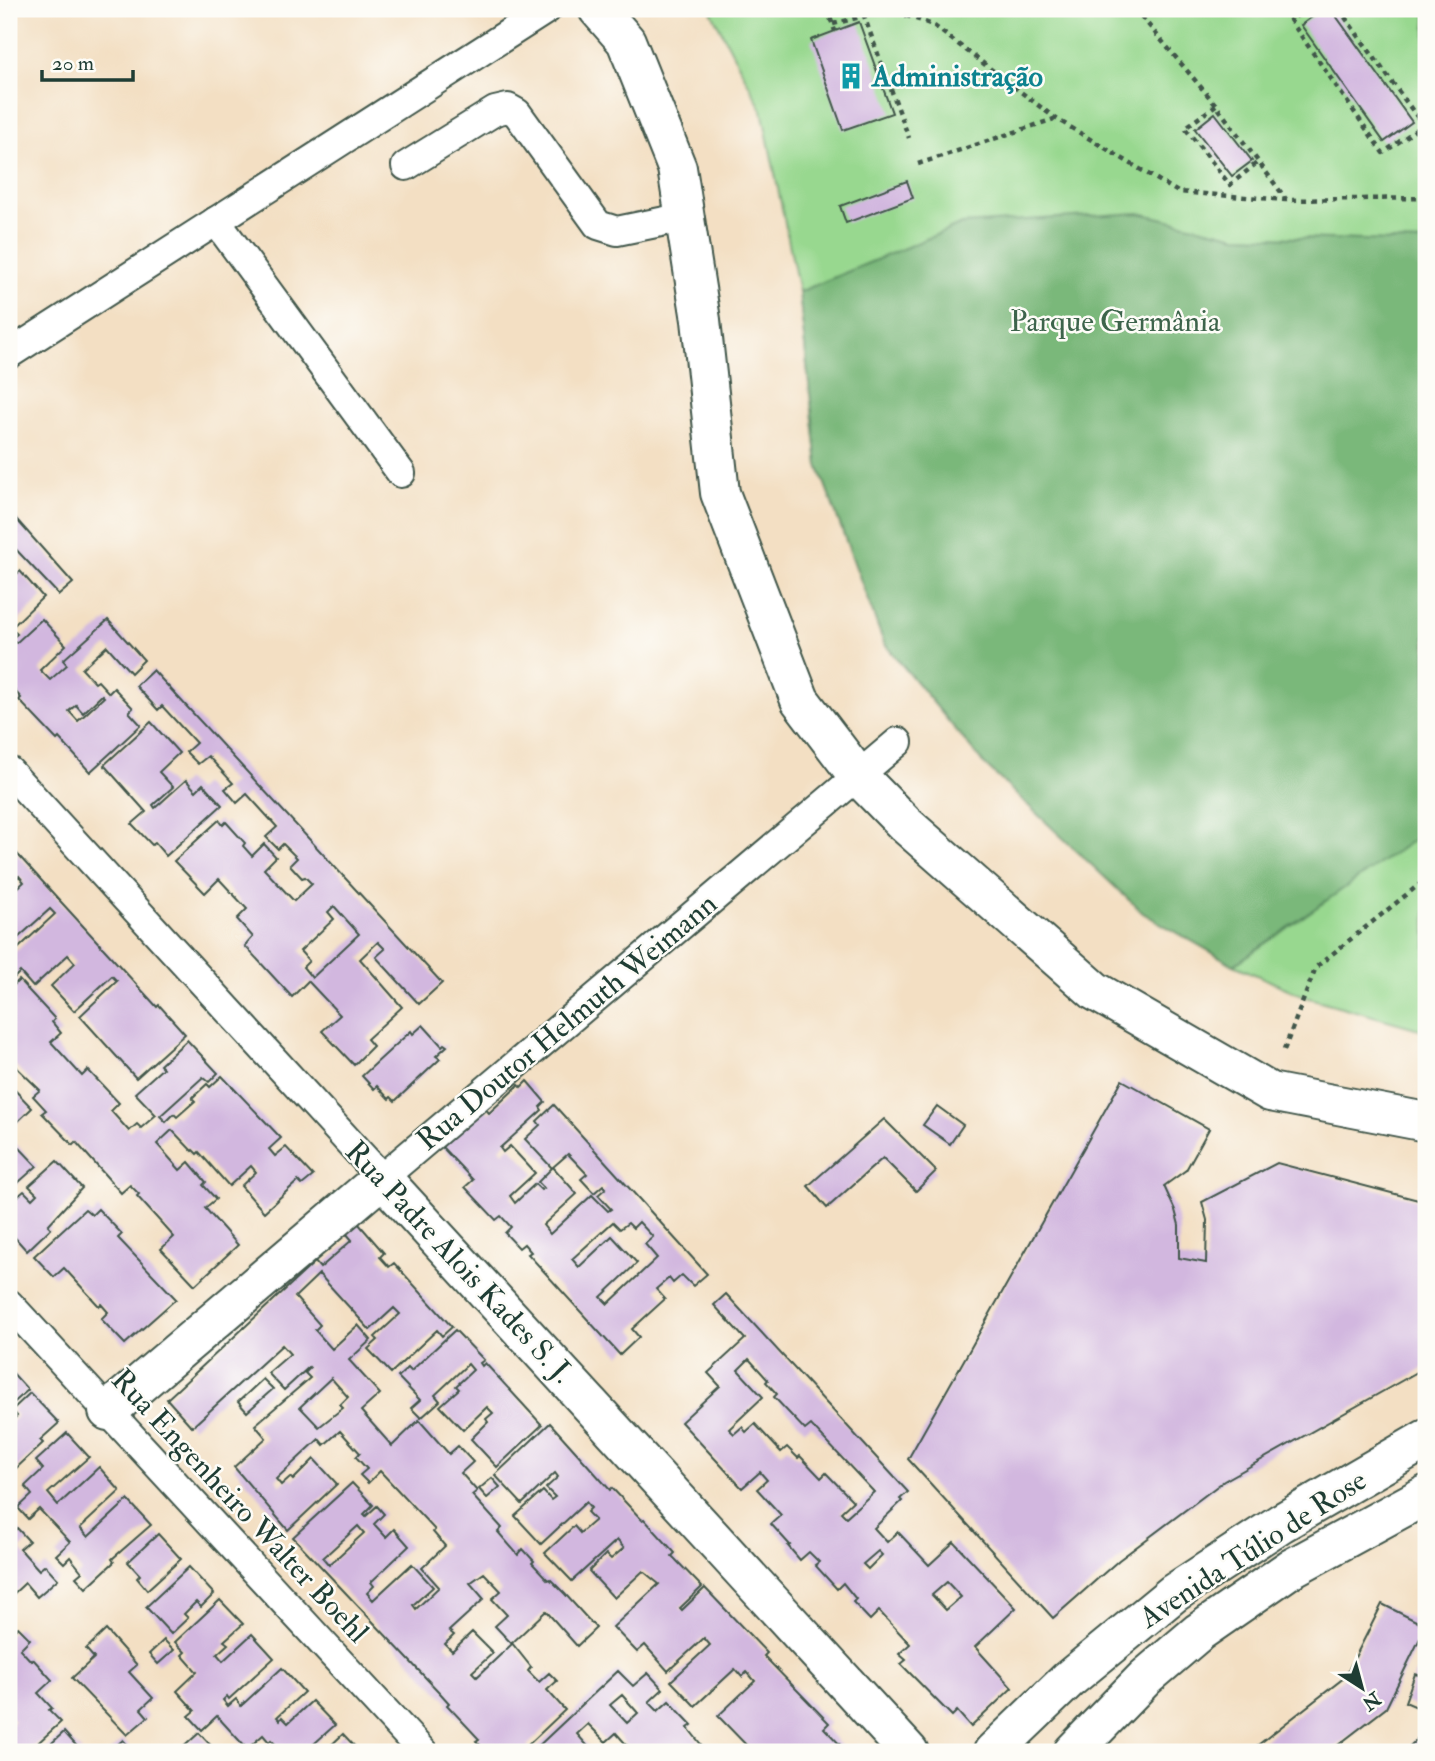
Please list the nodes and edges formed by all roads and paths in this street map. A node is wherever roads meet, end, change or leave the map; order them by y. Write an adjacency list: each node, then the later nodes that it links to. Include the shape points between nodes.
1 (547, 9): 20 (street)
2 (598, 9): 19 (street, via 626,41 677,168)
3 (827, 9): 8 (path)
4 (887, 9): 11 (path, via 933,26)
5 (1135, 9): 10 (path)
6 (1308, 9): 12 (path, via 1290,20 1383,153)
7 (1339, 9): 12 (path)
8 (833, 24): 9 (path); 13 (path, via 864,16)
9 (835, 31)
10 (1216, 105): 14 (path); 14 (path, via 1185,128 1230,185)
11 (1055, 118): 15 (path); 18 (path, via 1178,192)
12 (1425, 127)
13 (909, 138)
14 (1258, 162): 18 (path)
15 (918, 164)
16 (406, 166): 19 (street, via 495,111 508,108 517,113 598,225 617,231)
17 (1426, 198): 18 (path)
18 (1286, 200)
19 (685, 217): 25 (street, via 720,493 800,700)
20 (216, 221): 21 (street); 22 (street)
21 (9, 354)
22 (401, 473)
23 (898, 742): 25 (street, Rua Doutor Helmuth Weimann)
24 (9, 771): 29 (street, Rua Padre Alois Kades S. J.)
25 (858, 776): 28 (street, via 905,824 1095,991 1270,1092); 29 (street, Rua Doutor Helmuth Weimann)
26 (1426, 879): 27 (path, via 1317,967)
27 (1284, 1050)
28 (1426, 1122)
29 (382, 1178): 31 (street, Rua Doutor Helmuth Weimann); 37 (street, Rua Padre Alois Kades S. J.)
30 (9, 1304): 31 (street, Rua Engenheiro Walter Boehl)
31 (108, 1411): 36 (street, Rua Engenheiro Walter Boehl)
32 (1426, 1439): 34 (street, Avenida Túlio de Rose, via 1281,1523 1174,1593)
33 (1426, 1495): 35 (street, Avenida Túlio de Rose, via 1290,1569 1199,1632)
34 (1068, 1681): 35 (street); 38 (street, Avenida Túlio de Rose)
35 (1104, 1721): 39 (street, Avenida Túlio de Rose)
36 (423, 1752)
37 (909, 1752)
38 (993, 1752)
39 (1073, 1752)

